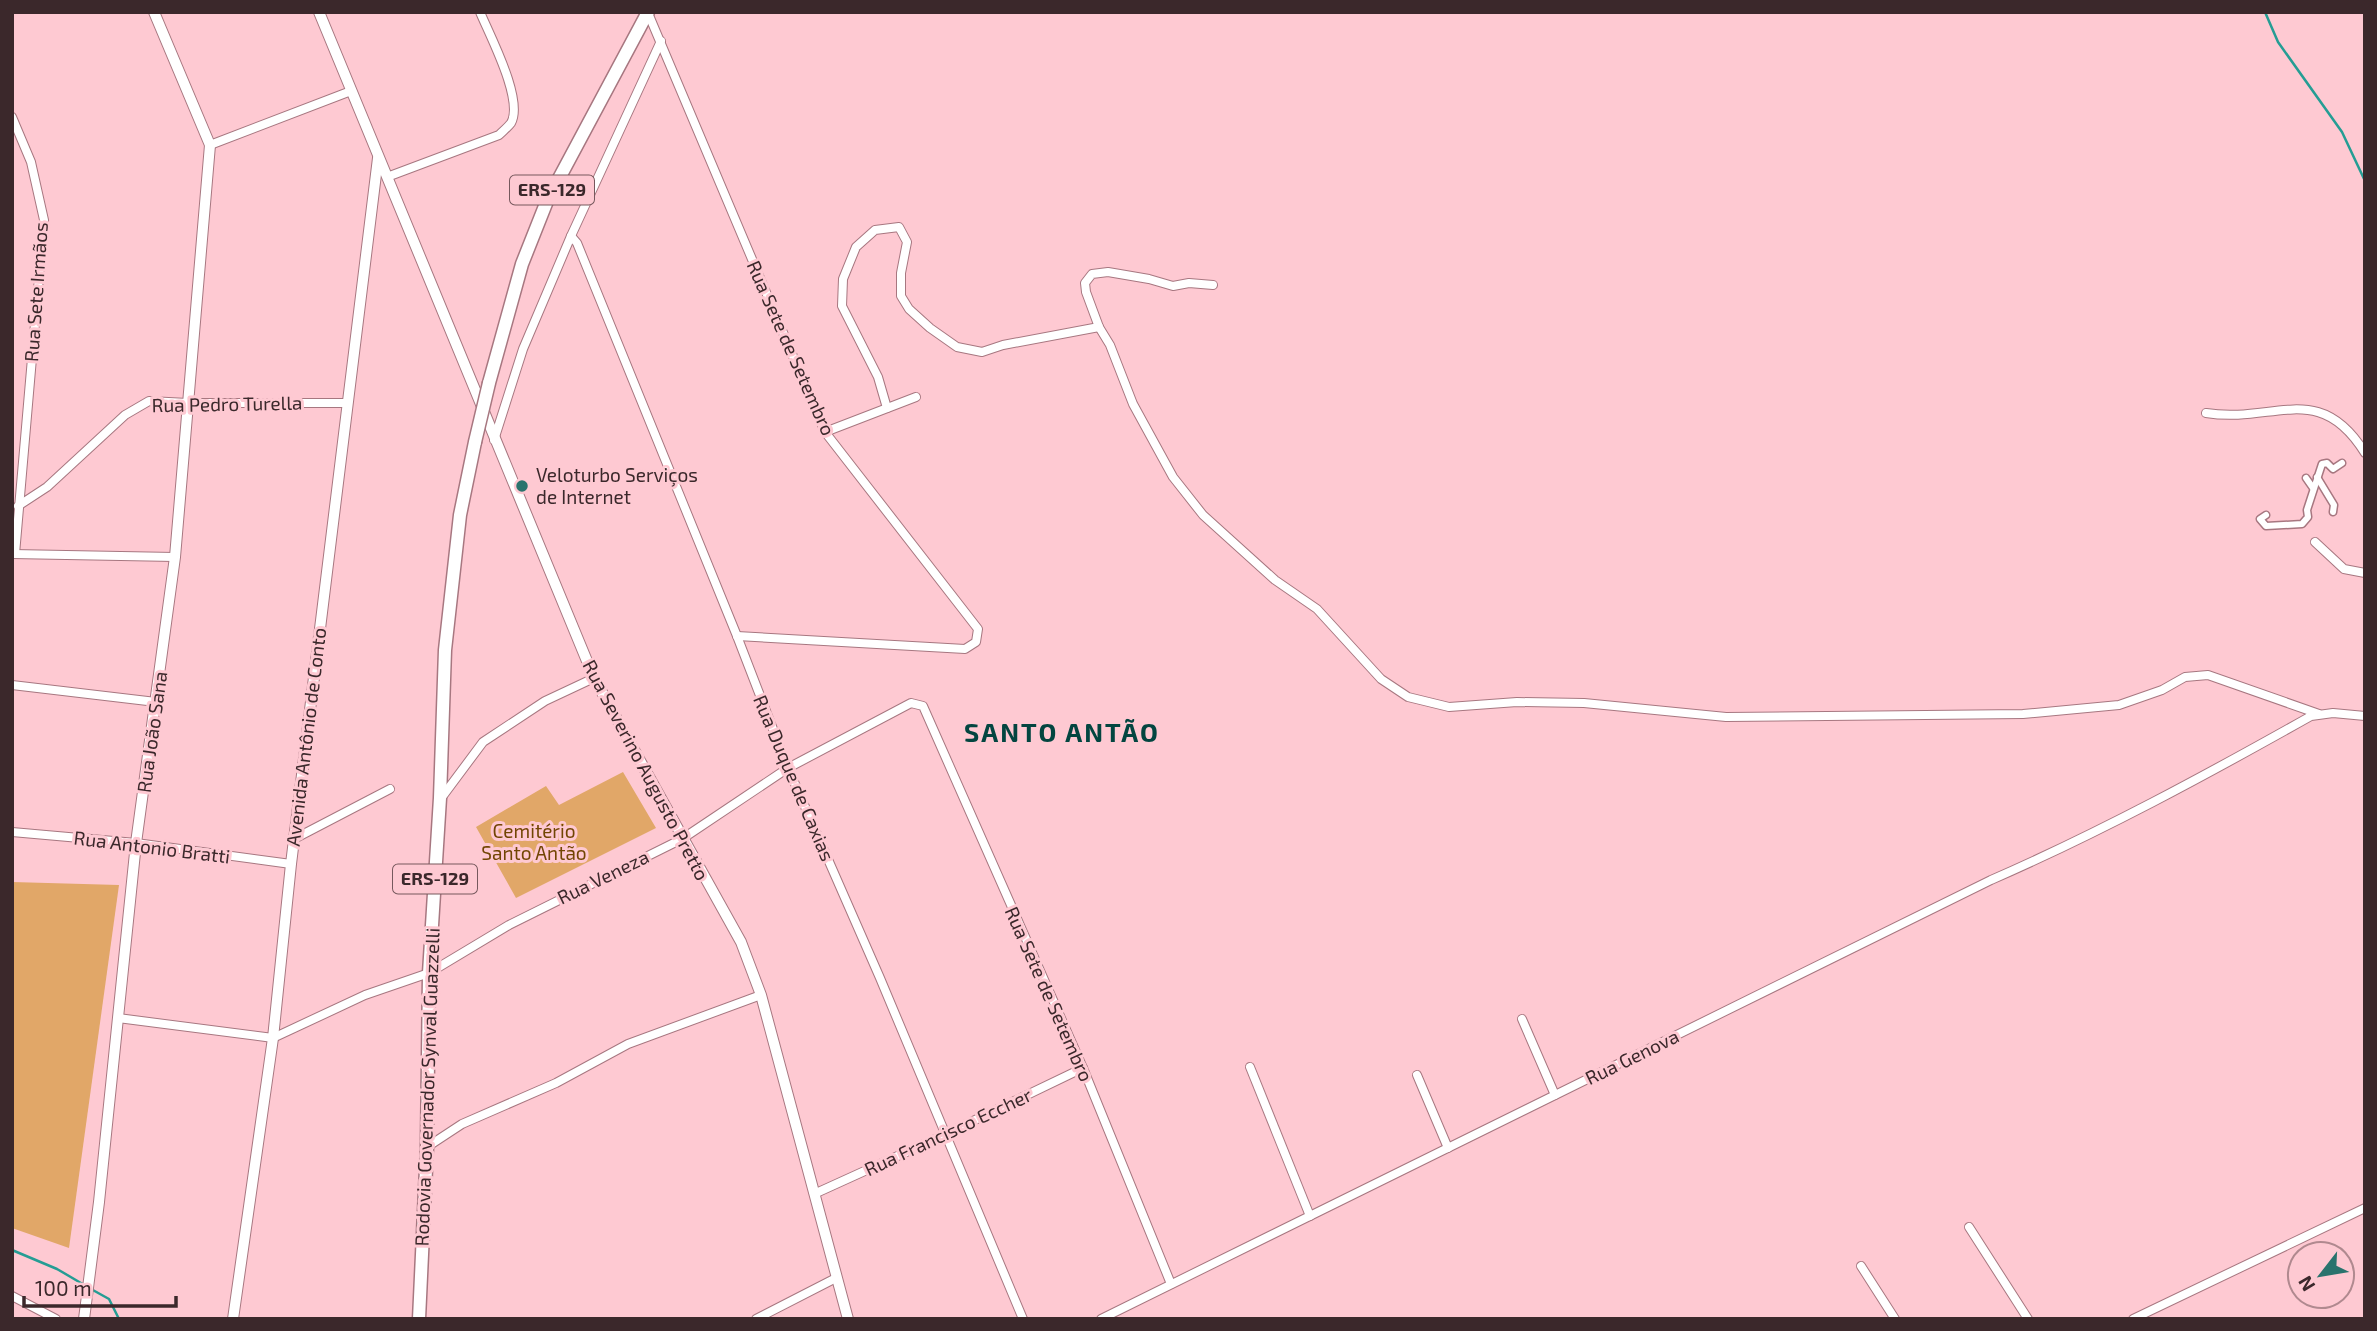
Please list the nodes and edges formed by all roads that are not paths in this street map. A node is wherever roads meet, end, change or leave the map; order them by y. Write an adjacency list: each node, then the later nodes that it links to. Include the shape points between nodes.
1 (154, 12): 8 (street)
2 (319, 12): 6 (street, Rua Severino Augusto Pretto)
3 (480, 12): 10 (street, via 513,93 512,122 499,135)
4 (648, 12): 5 (street, Rua Sete de Setembro); 41 (main road, Rodovia Governador Synval Guazzelli / ERS-129, bridge, via 547,201 522,264 489,383 460,515 445,650)
5 (661, 41): 11 (street); 19 (street, Rua Sete de Setembro)
6 (351, 91): 8 (street); 9 (street, Rua Severino Augusto Pretto)
7 (12, 117): 25 (street, Rua Sete Irmãos, via 31,162 44,220)
8 (210, 145): 15 (street, Rua João Sana)
9 (378, 155): 10 (street, Rua Severino Augusto Pretto); 16 (street, Avenida Antônio de Conto)
10 (387, 177): 20 (street, Rua Severino Augusto Pretto)
11 (571, 236): 20 (street, via 523,349); 32 (street, Rua Duque de Caxias)
12 (1213, 285): 13 (street, via 1173,286 1108,272 1093,274 1085,283 1086,292)
13 (1099, 327): 17 (street, via 982,352 957,347 909,309 901,296 907,242 899,228 875,230 856,247 844,279 842,306 878,377); 37 (street, via 1133,404 1173,477 1203,515 1275,580 1317,609 1381,679 1408,697 1449,707 1584,703 1726,717 2023,714 2119,705 2185,677 2208,675)
14 (916, 397): 17 (street)
15 (188, 403): 16 (street, Rua Pedro Turella); 25 (street, Rua Pedro Turella, via 149,401 125,415 47,487); 30 (street, Rua João Sana)
16 (346, 403): 43 (street, Avenida Antônio de Conto)
17 (887, 408): 19 (street)
18 (2206, 412): 21 (street, via 2226,416 2320,411 2354,435)
19 (825, 432): 32 (street, Rua Sete de Setembro, via 978,629 976,642 965,649)
20 (494, 440): 33 (street, Rua Severino Augusto Pretto)
21 (2365, 453)
22 (2342, 463): 24 (street, via 2333,469 2322,464)
23 (2306, 478): 24 (street)
24 (2317, 483): 26 (street, via 2334,505); 27 (street, via 2306,524 2266,526 2260,519)
25 (18, 506): 29 (street, Rua Sete Irmãos)
26 (2333, 512)
27 (2266, 515)
28 (2315, 542): 31 (street, via 2344,569)
29 (13, 554): 30 (street)
30 (175, 557): 35 (street, Rua João Sana)
31 (2365, 573)
32 (737, 636): 39 (street, Rua Duque de Caxias)
33 (594, 678): 41 (street, via 545,701 483,741); 44 (street, Rua Severino Augusto Pretto)
34 (12, 685): 35 (street)
35 (156, 702): 45 (street, Rua João Sana)
36 (923, 706): 39 (street, Rua Veneza, via 911,703); 53 (street, Rua Sete de Setembro)
37 (2319, 714): 38 (street); 55 (street, Rua Genova, via 2064,848)
38 (2365, 716)
39 (788, 768): 44 (street, Rua Veneza); 56 (street, Rua Duque de Caxias)
40 (390, 789): 43 (street)
41 (440, 799): 47 (main road, Rodovia Governador Synval Guazzelli / ERS-129)
42 (12, 832): 45 (street, Rua Antonio Bratti)
43 (294, 839): 46 (street, Avenida Antônio de Conto)
44 (682, 839): 47 (street, Rua Veneza, via 509,925); 48 (street, Rua Severino Augusto Pretto, via 741,942)
45 (136, 843): 46 (street, Rua Antonio Bratti); 49 (street, Rua João Sana)
46 (290, 864): 51 (street, Avenida Antônio de Conto)
47 (429, 973): 51 (street, Rua Veneza, via 365,995); 57 (main road, Rodovia Governador Synval Guazzelli / ERS-129)
48 (761, 995): 57 (street, via 628,1044 556,1083 462,1124); 59 (street, Rua Severino Augusto Pretto)
49 (118, 1018): 51 (street); 67 (street, Rua João Sana)
50 (1521, 1019): 55 (street)
51 (273, 1038): 69 (street, Avenida Antônio de Conto)
52 (1250, 1067): 61 (street)
53 (1083, 1068): 56 (street, Rua Francisco Eccher); 65 (street, Rua Sete de Setembro)
54 (1417, 1075): 58 (street)
55 (1555, 1095): 58 (street, Rua Genova)
56 (946, 1134): 59 (street, Rua Francisco Eccher); 73 (street, Rua Duque de Caxias)
57 (427, 1146): 70 (main road, Rodovia Governador Synval Guazzelli / ERS-129)
58 (1448, 1148): 61 (street, Rua Genova)
59 (814, 1194): 64 (street, Rua Severino Augusto Pretto)
60 (2365, 1208): 77 (street)
61 (1310, 1216): 65 (street, Rua Genova)
62 (1969, 1227): 76 (street)
63 (1861, 1266): 75 (street)
64 (836, 1278): 71 (street); 72 (street, Rua Severino Augusto Pretto)
65 (1171, 1284): 74 (street, Rua Genova)
66 (12, 1296): 68 (street)
67 (85, 1314)
68 (56, 1319)
69 (233, 1319)
70 (419, 1319)
71 (756, 1319)
72 (848, 1319)
73 (1023, 1319)
74 (1101, 1319)
75 (1895, 1319)
76 (2028, 1319)
77 (2133, 1319)

